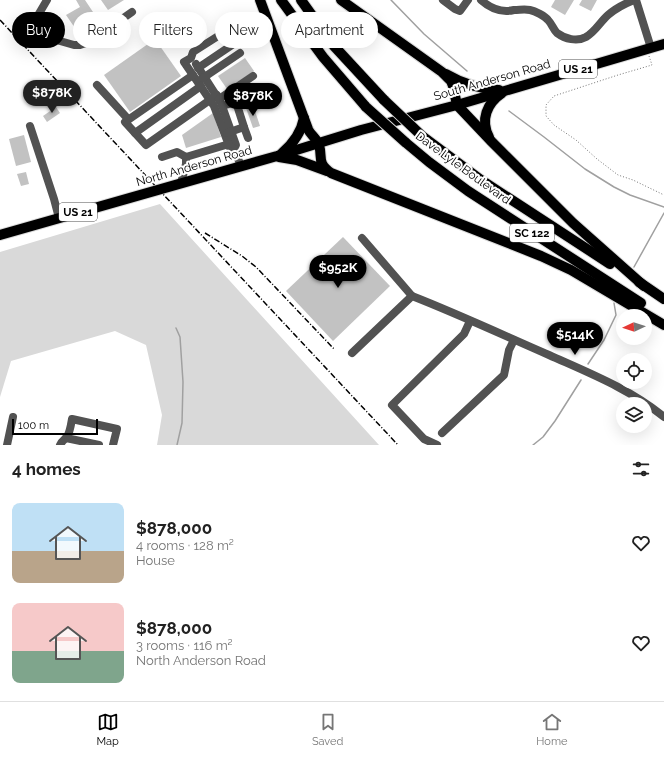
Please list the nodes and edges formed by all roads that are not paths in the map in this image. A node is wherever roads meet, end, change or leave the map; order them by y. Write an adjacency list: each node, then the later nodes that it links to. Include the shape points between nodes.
1 (47, 0): 10 (street, via 37,17 39,26 60,41 74,45 89,42)
2 (260, 0): 21 (main road)
3 (282, 0): 44 (main road, Dave Lyle Boulevard / SC 122, bridge, via 323,57 366,107 429,162 468,191)
4 (301, 0): 41 (main road, Dave Lyle Boulevard / SC 122, bridge, via 334,46 358,73 422,136 481,180)
5 (341, 0): 14 (main road)
6 (443, 0): 7 (street, via 460,11)
7 (468, 0)
8 (481, 0): 9 (street, via 499,11 531,10 548,19 562,36 575,39 584,38 621,5)
9 (635, 0): 12 (street)
10 (132, 12)
11 (664, 44): 12 (main road, South Anderson Road / US 21)
12 (650, 48): 18 (main road, South Anderson Road / US 21)
13 (240, 53): 16 (street)
14 (442, 72): 18 (main road, via 466,84); 20 (main road, via 451,81)
15 (253, 76): 19 (street)
16 (199, 78): 16 (street, via 184,62 191,58 193,52 226,31 231,31 235,41 233,44); 19 (street); 22 (street); 27 (street)
17 (97, 85): 22 (street)
18 (505, 90): 20 (main road, South Anderson Road / US 21); 29 (main road, via 491,102 484,116 485,129)
19 (217, 100): 25 (street, via 236,102); 26 (street); 26 (street, via 214,106); 27 (street, via 146,145)
20 (457, 105): 23 (main road, South Anderson Road / US 21); 29 (main road)
21 (304, 116): 30 (main road, via 309,132); 33 (main road, via 295,141)
22 (126, 120): 27 (street)
23 (395, 120): 30 (main road, North Anderson Road / US 21)
24 (30, 126): 38 (street)
25 (244, 127): 26 (street); 28 (street)
26 (228, 132): 31 (street, via 236,145)
27 (135, 133)
28 (248, 138)
29 (492, 142): 41 (main road, via 573,223)
30 (319, 144): 33 (main road, North Anderson Road / US 21); 36 (main road, via 321,162)
31 (231, 146): 34 (street); 35 (street)
32 (162, 156): 34 (street, via 178,152)
33 (277, 156): 35 (main road, North Anderson Road / US 21); 36 (main road, via 297,160)
34 (186, 157): 37 (street)
35 (241, 166): 37 (main road, North Anderson Road / US 21)
36 (331, 173): 46 (main road, via 541,256 571,270)
37 (181, 183): 38 (main road, North Anderson Road / US 21)
38 (59, 218): 39 (main road, North Anderson Road / US 21)
39 (0, 235)
40 (362, 238): 42 (street)
41 (644, 286): 43 (main road, Dave Lyle Boulevard / SC 122)
42 (412, 296): 45 (street); 48 (street)
43 (664, 299)
44 (664, 318)
45 (470, 321): 47 (street); 57 (street, via 464,334 392,405 424,439)
46 (664, 325)
47 (514, 340): 50 (street, via 614,385); 51 (street, via 509,350 504,375)
48 (352, 353)
49 (13, 417): 53 (street)
50 (664, 417)
51 (442, 433)
52 (66, 438): 54 (street); 55 (street); 56 (street, via 72,419 117,429)
53 (8, 445)
54 (60, 445)
55 (99, 445)
56 (113, 445)
57 (437, 445)

